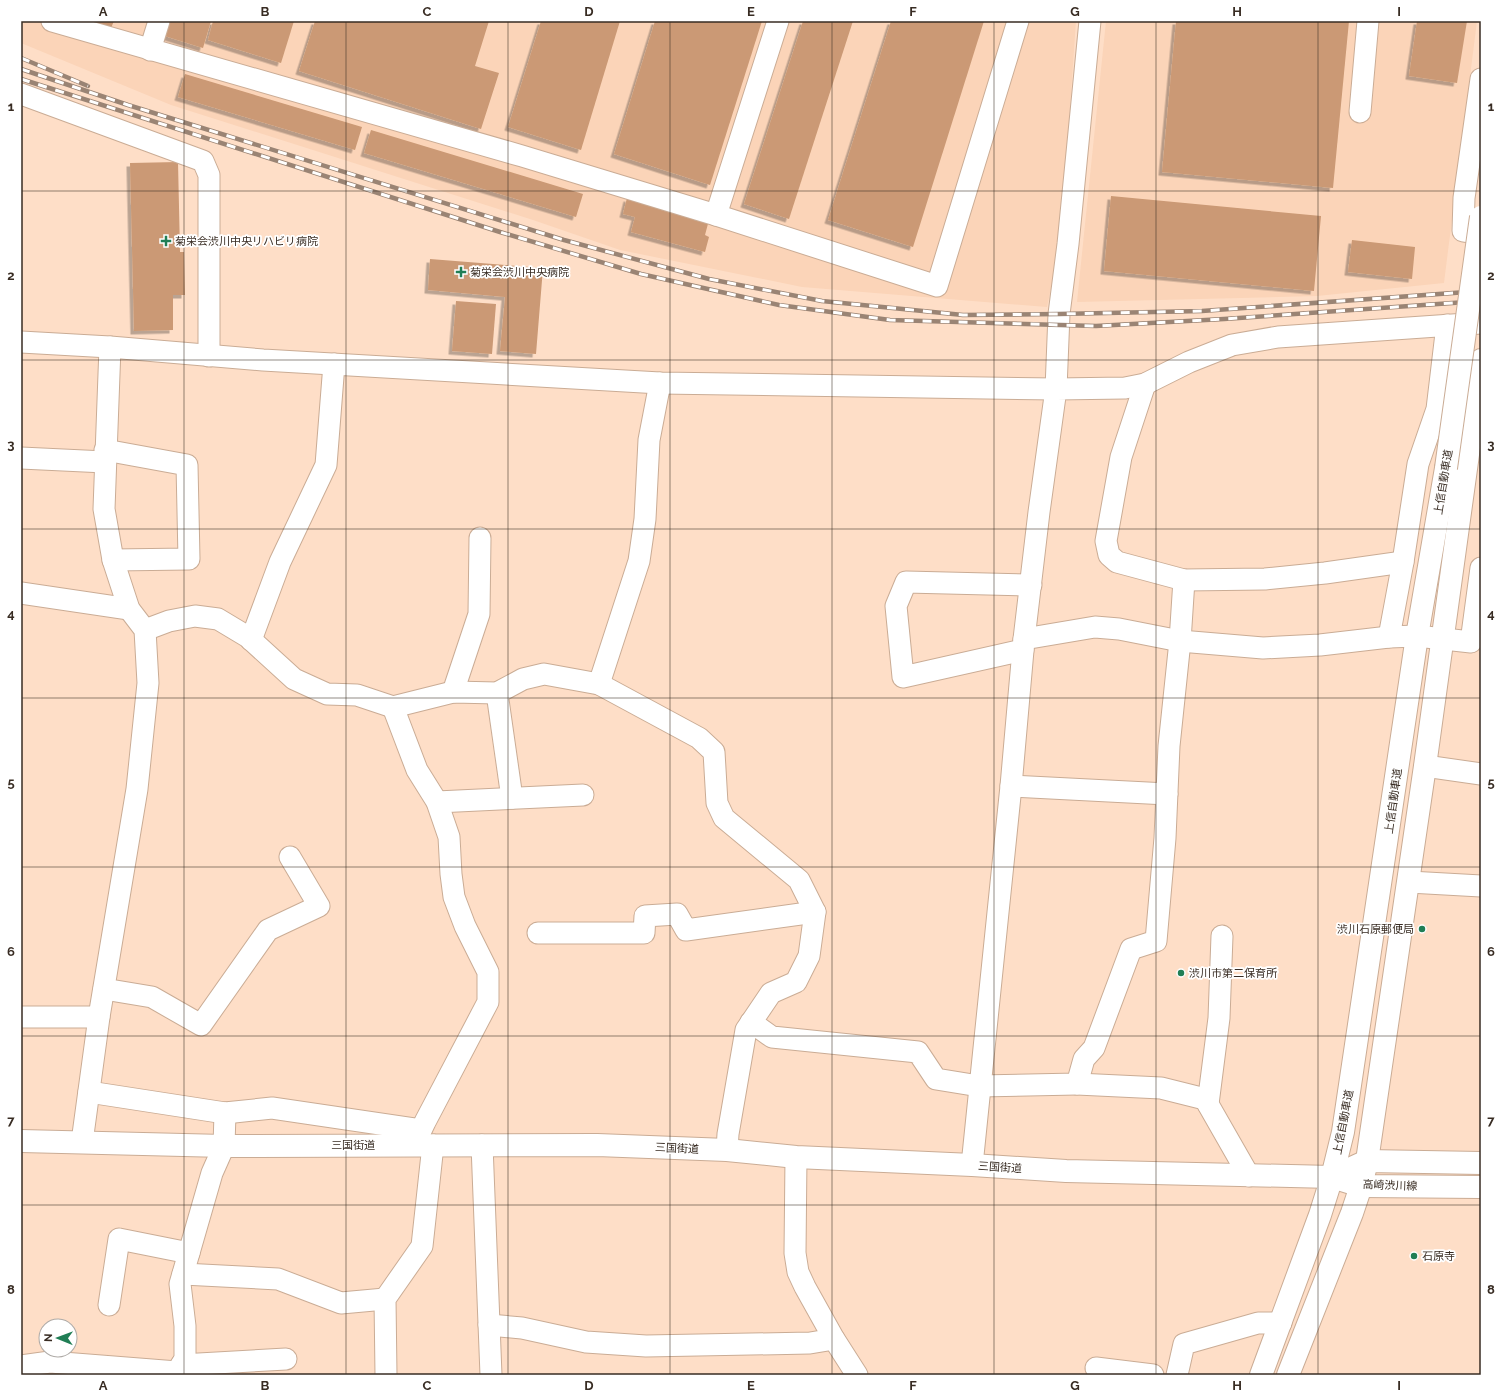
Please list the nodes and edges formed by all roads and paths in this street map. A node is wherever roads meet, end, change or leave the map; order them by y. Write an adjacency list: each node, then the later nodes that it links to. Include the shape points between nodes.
1 (52, 21): 7 (street)
2 (159, 21): 7 (street)
3 (778, 21): 11 (street)
4 (1018, 21): 11 (street, via 937,286)
5 (1090, 21): 23 (street, via 1059,314)
6 (1368, 21): 10 (street)
7 (150, 50): 11 (street, via 522,156)
8 (1481, 79): 13 (street, via 1464,198 1463,231)
9 (21, 94): 18 (street, via 203,161 209,175)
10 (1360, 112)
11 (716, 215)
12 (1481, 217): 26 (main road, 上信自動車道, bridge)
13 (1481, 234)
14 (1481, 323): 15 (street)
15 (1447, 325): 22 (street, via 1278,337 1232,345 1189,362); 29 (street, via 1437,409 1418,464)
16 (21, 342): 17 (street)
17 (110, 347): 18 (street); 24 (street)
18 (209, 356): 20 (street)
19 (1481, 360): 26 (main road, 上信自動車道)
20 (334, 364): 21 (street); 39 (street, via 326,465 280,562)
21 (660, 383): 23 (street); 43 (street, via 649,440 645,519 639,561)
22 (1145, 384): 23 (street, via 1125,388); 31 (street, via 1121,457 1106,541 1109,554 1117,562)
23 (1056, 389): 32 (street)
24 (105, 456): 25 (street); 28 (street, via 104,509); 28 (street, via 187,465 189,559)
25 (21, 458)
26 (1456, 469): 36 (main road, 上信自動車道); 38 (main road, 上信自動車道)
27 (480, 538): 44 (street, via 479,614)
28 (113, 560): 34 (street)
29 (1403, 562): 31 (street, via 1265,579); 37 (street)
30 (1481, 568): 41 (street)
31 (1184, 580): 40 (street)
32 (1030, 585): 42 (street); 42 (street, via 906,582 896,606 903,677)
33 (21, 593): 34 (street)
34 (129, 609): 35 (street)
35 (145, 630): 39 (street, via 169,621 195,616 218,619); 60 (street, via 148,683 137,789)
36 (1417, 636): 37 (street); 38 (street); 80 (main road, 上信自動車道, via 1343,1132)
37 (1390, 637): 40 (street, via 1263,648)
38 (1443, 639): 41 (street); 47 (main road, 上信自動車道)
39 (251, 640): 46 (street, via 294,679 327,694 357,695)
40 (1180, 641): 42 (street, via 1096,627); 50 (street, via 1169,746)
41 (1476, 642)
42 (1024, 645): 49 (street)
43 (599, 684): 45 (street, via 544,674 523,679); 57 (street, via 699,738 714,752 717,803 724,818 799,880)
44 (453, 692): 45 (street); 46 (street)
45 (497, 693): 52 (street)
46 (393, 706): 53 (street, via 417,770)
47 (1426, 766): 48 (street); 55 (main road, 上信自動車道)
48 (1481, 774)
49 (1011, 786): 50 (street); 65 (street)
50 (1167, 794): 64 (street, via 1156,941 1131,949 1094,1048 1084,1059)
51 (583, 795): 52 (street)
52 (512, 798): 53 (street)
53 (437, 802): 69 (street, via 449,837 454,897 488,972 488,1002)
54 (290, 857): 60 (street, via 319,906 268,930 201,1025 152,997)
55 (1409, 882): 56 (street); 76 (main road, 上信自動車道)
56 (1481, 886)
57 (815, 912): 58 (street, via 686,930 676,914 645,916 644,933); 63 (street, via 809,956 796,982 771,993)
58 (538, 933)
59 (1222, 936): 67 (street, via 1220,1018)
60 (104, 989): 62 (street)
61 (21, 1016): 62 (street)
62 (99, 1017): 66 (street)
63 (751, 1022): 65 (street, via 772,1037 918,1052 936,1079); 74 (street, via 746,1030)
64 (1077, 1084): 65 (street); 67 (street, via 1162,1088 1205,1099)
65 (979, 1086): 78 (street)
66 (89, 1092): 68 (street); 71 (street)
67 (1208, 1104): 79 (street)
68 (226, 1113): 69 (street, via 272,1108); 73 (street)
69 (423, 1140): 72 (main road, 三国街道); 73 (main road, 三国街道); 85 (street, via 422,1246)
70 (21, 1141): 71 (main road, 三国街道)
71 (82, 1142): 73 (main road, 三国街道)
72 (482, 1145): 74 (main road, 三国街道, via 597,1145); 88 (street)
73 (224, 1146): 83 (street, via 212,1173)
74 (727, 1150): 75 (main road, 三国街道)
75 (796, 1157): 78 (main road, 三国街道); 89 (street, via 795,1253 798,1272)
76 (1367, 1161): 77 (main road, 高崎渋川線); 80 (main road, 高崎渋川線); 81 (main road, 上信自動車道)
77 (1481, 1163)
78 (972, 1165): 79 (main road, 三国街道, via 1066,1171)
79 (1249, 1176): 80 (main road, 三国街道)
80 (1332, 1177): 81 (main road, 高崎渋川線); 87 (main road, 上信自動車道)
81 (1361, 1186): 82 (main road, 高崎渋川線); 101 (main road, 上信自動車道)
82 (1481, 1187)
83 (189, 1253): 84 (street); 86 (street, via 119,1239)
84 (183, 1274): 85 (street, via 278,1279 341,1303); 94 (street, via 180,1284 185,1326 185,1358)
85 (384, 1299): 95 (street)
86 (109, 1305)
87 (1281, 1323): 99 (street, via 1258,1323 1184,1344); 100 (main road, 上信自動車道)
88 (489, 1325): 89 (street, via 522,1328 586,1342 646,1346 810,1343); 96 (street)
89 (834, 1339): 97 (street)
90 (286, 1359): 93 (street)
91 (21, 1366): 94 (street, via 50,1362)
92 (1096, 1368): 98 (street)
93 (239, 1369): 94 (street)
94 (178, 1371)
95 (386, 1375)
96 (491, 1375)
97 (857, 1375)
98 (1153, 1375)
99 (1178, 1375)
100 (1261, 1375)
101 (1288, 1375)

